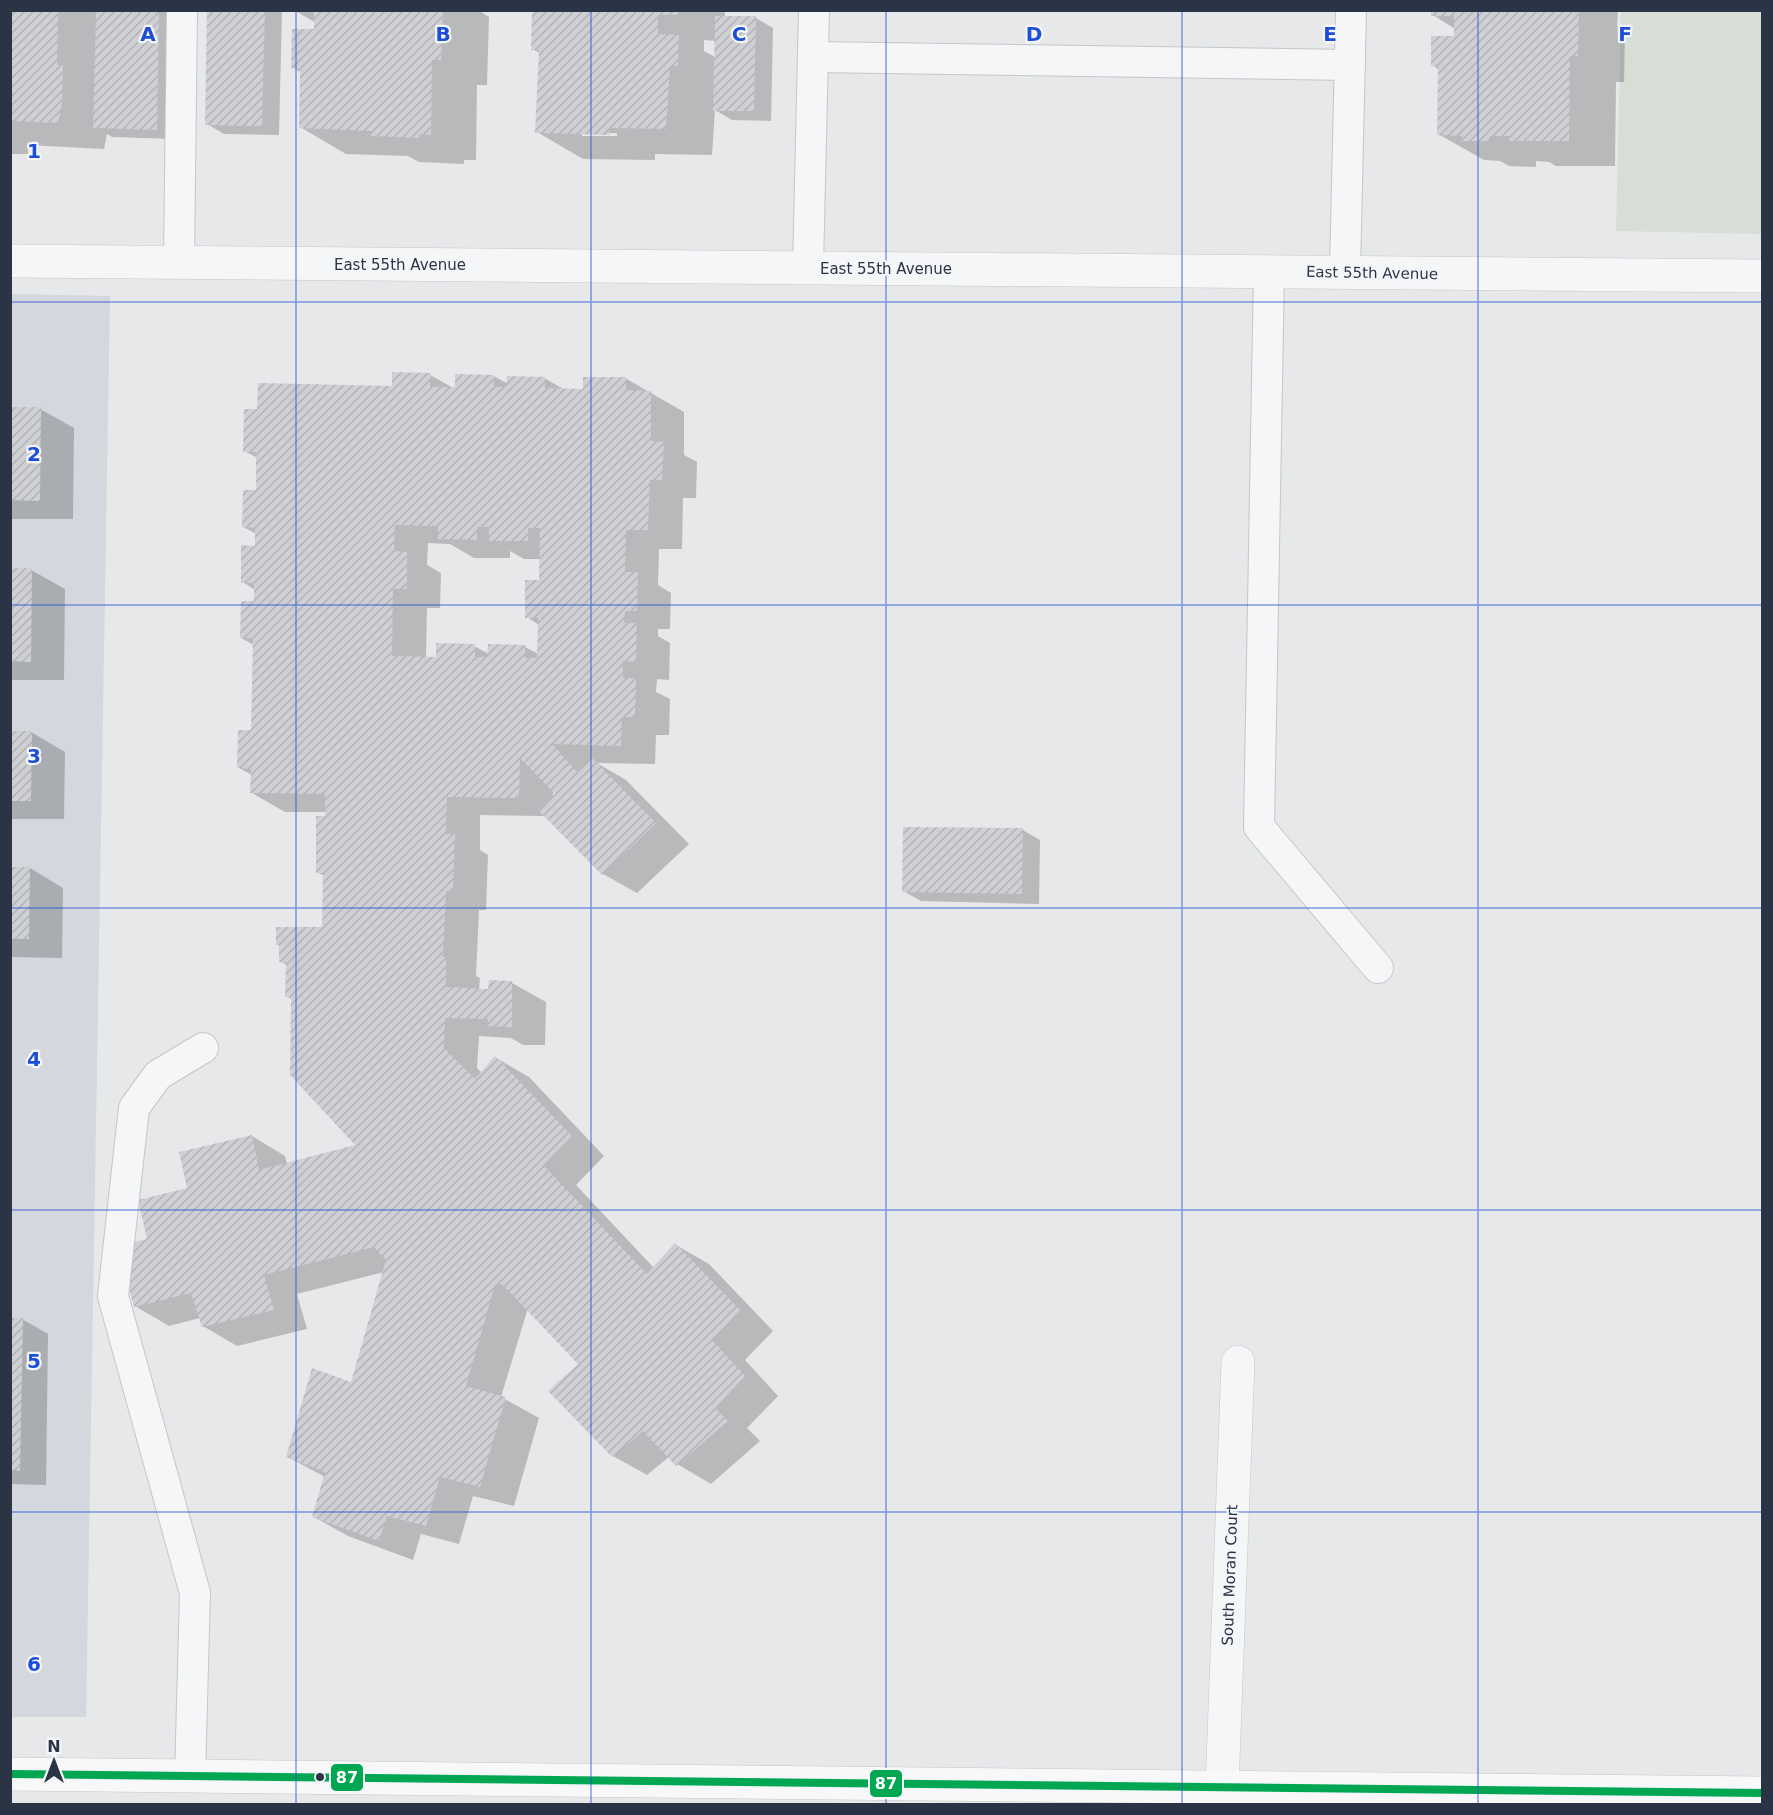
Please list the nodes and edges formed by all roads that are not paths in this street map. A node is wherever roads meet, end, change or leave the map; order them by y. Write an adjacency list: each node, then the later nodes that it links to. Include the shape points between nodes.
1 (182, 10): 7 (lane)
2 (814, 10): 4 (lane)
3 (1351, 10): 5 (lane)
4 (814, 57): 5 (lane); 8 (lane)
5 (1350, 66): 10 (lane)
6 (10, 261): 7 (street, East 55th Avenue)
7 (179, 261): 8 (street, East 55th Avenue)
8 (808, 268): 9 (street, East 55th Avenue)
9 (1269, 272): 10 (street, East 55th Avenue); 12 (lane, via 1259,827)
10 (1345, 272): 11 (street, East 55th Avenue)
11 (1762, 276)
12 (1378, 968)
13 (203, 1048): 16 (lane, via 158,1075 134,1108 113,1296 195,1593)
14 (1238, 1362): 17 (street, South Moran Court)
15 (10, 1774): 16 (main road)
16 (190, 1777): 19 (main road)
17 (1222, 1788): 19 (main road); 20 (main road)
18 (1762, 1793): 20 (main road)
19 (984, 1796)
20 (1648, 1798)

